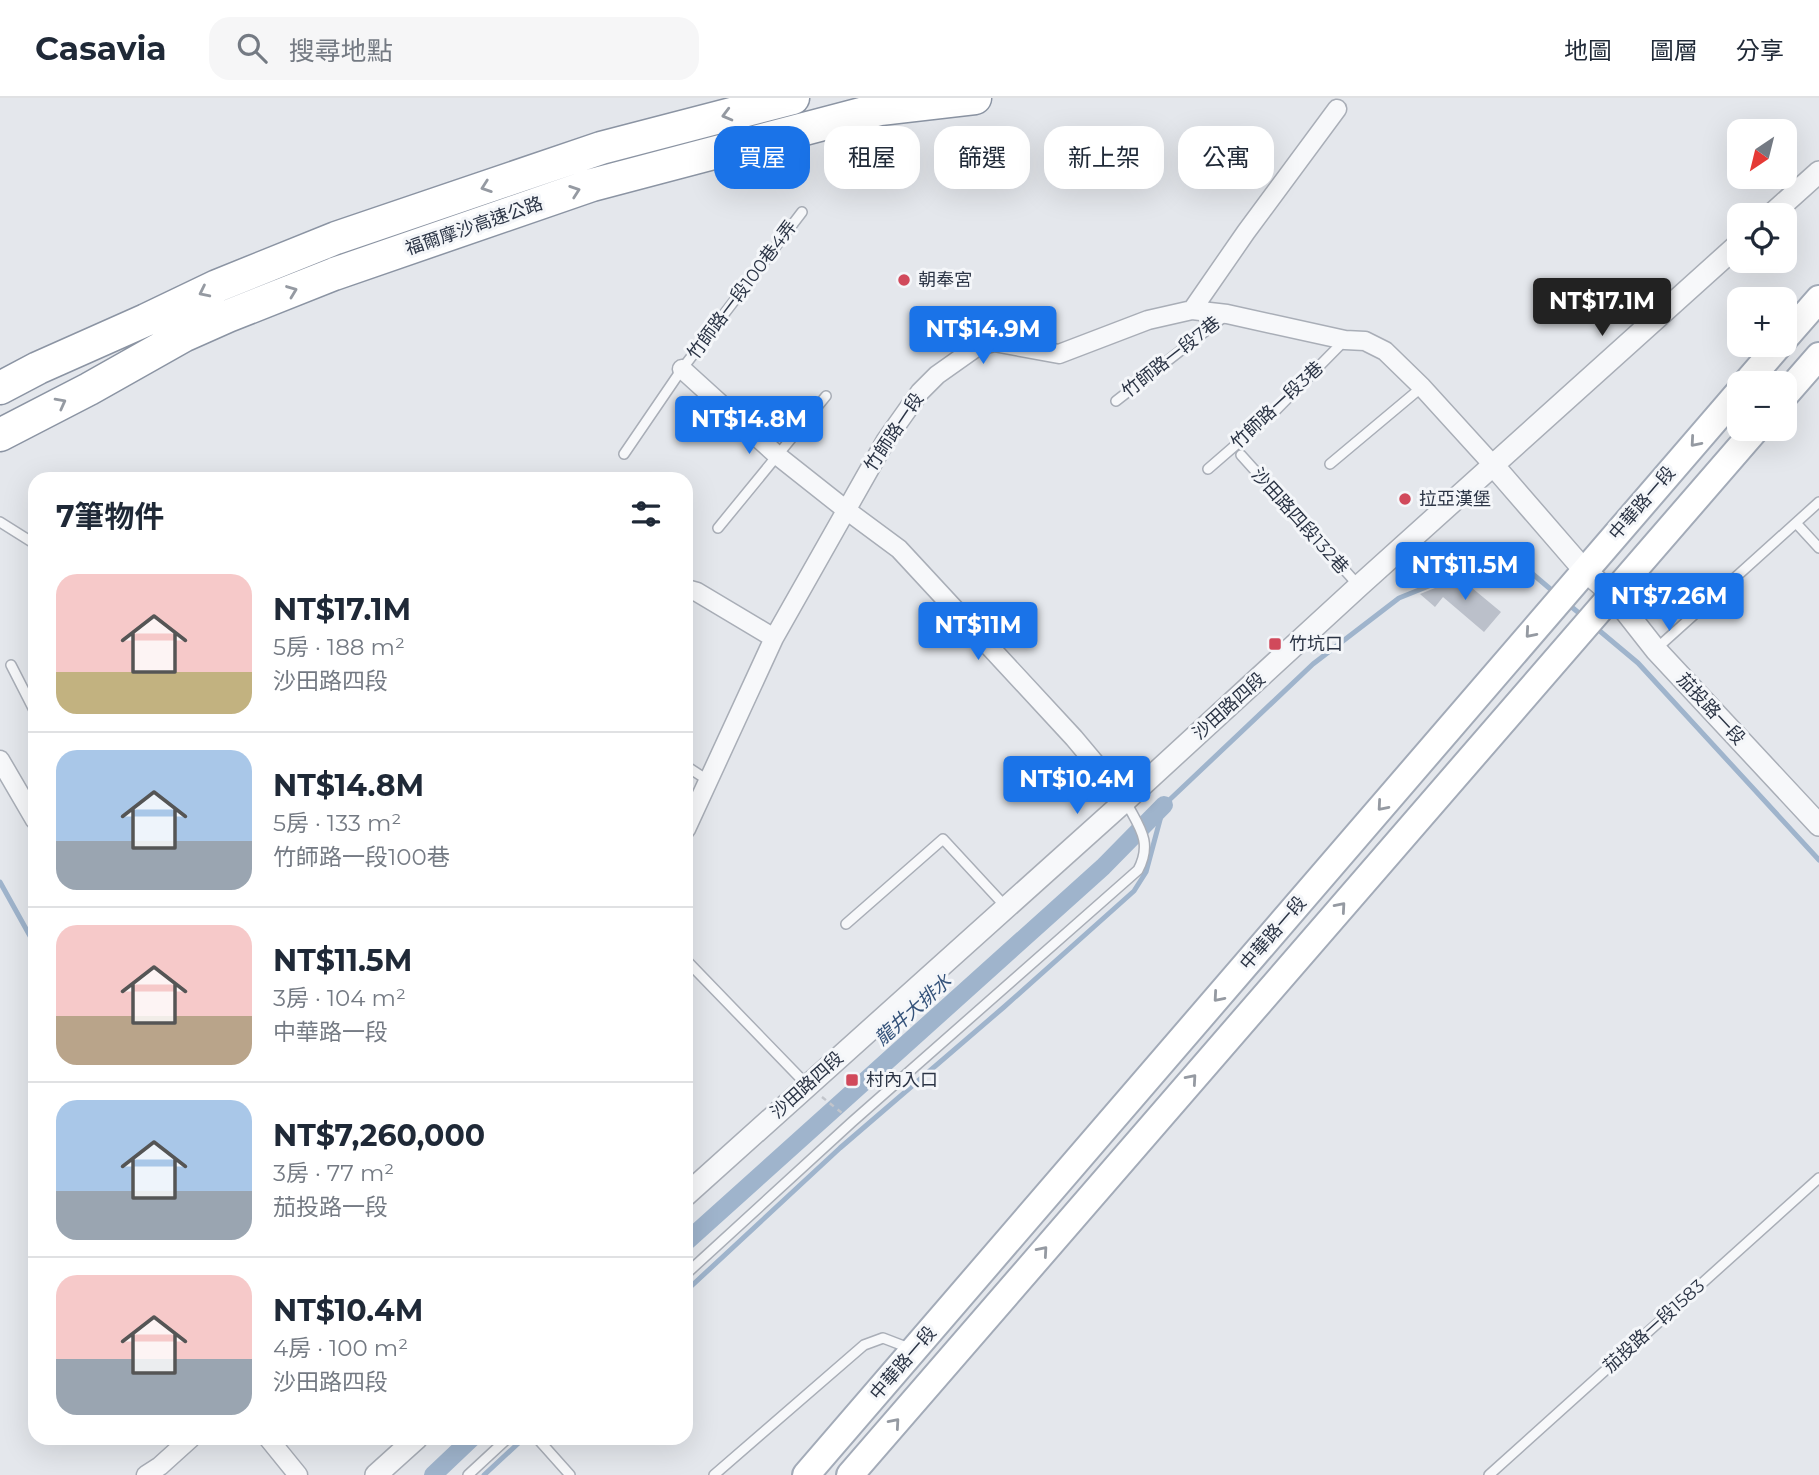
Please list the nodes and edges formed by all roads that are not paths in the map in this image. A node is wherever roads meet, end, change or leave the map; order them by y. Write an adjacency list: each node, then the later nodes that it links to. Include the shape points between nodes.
1 (793, 98): 19 (highway, 福爾摩沙高速公路, one-way to 19, via 601,148 336,238 217,286)
2 (975, 98): 23 (highway, 福爾摩沙高速公路, one-way to 2, via 228,316 592,185 880,109)
3 (1334, 104): 9 (street)
4 (1819, 172): 5 (street)
5 (1784, 203)
6 (802, 212): 15 (lane, 竹師路一段100巷4弄)
7 (1727, 255): 29 (street, 沙田路四段)
8 (1819, 299): 11 (main road)
9 (1192, 310): 10 (street, 竹師路一段); 32 (street, 竹師路一段, via 1148,320 1059,354 994,342 978,346 920,392)
10 (1227, 314): 12 (street, 竹師路一段); 21 (lane, 竹師路一段7巷)
11 (1797, 324)
12 (1345, 340): 18 (street, 竹師路一段, via 1365,341 1385,351); 30 (lane, 竹師路一段3巷, via 1276,410)
13 (1819, 356): 17 (main road)
14 (1769, 357): 16 (main road)
15 (682, 369): 25 (lane, 竹師路一段100巷4弄); 27 (street)
16 (1756, 371)
17 (1797, 381)
18 (1422, 387): 28 (lane); 29 (street, 竹師路一段)
19 (0, 388)
20 (825, 396): 27 (lane)
21 (1116, 401)
22 (1727, 406): 38 (main road, 中華路一段, one-way to 38)
23 (0, 435)
24 (1746, 441): 41 (main road, 中華路一段)
25 (624, 454)
26 (1241, 455): 39 (lane, 沙田路四段132巷)
27 (778, 456): 32 (street); 35 (lane)
28 (1330, 464)
29 (1493, 465): 38 (street, 茄投路一段); 39 (street, 沙田路四段)
30 (1208, 469)
31 (1819, 502): 34 (lane)
32 (845, 509): 42 (street, 竹師路一段); 49 (street, via 899,549)
33 (0, 522): 36 (lane)
34 (1796, 523): 37 (lane); 43 (lane)
35 (718, 528)
36 (28, 540)
37 (1819, 548)
38 (1584, 570): 41 (street, 茄投路一段); 60 (main road, 中華路一段, one-way to 60)
39 (1359, 586): 49 (street, 沙田路四段)
40 (693, 591): 42 (street)
41 (1612, 594): 43 (street, 茄投路一段); 73 (main road, 中華路一段, one-way to 41)
42 (774, 638): 48 (street, 竹師路一段)
43 (1656, 650): 52 (street, 茄投路一段)
44 (11, 665): 45 (lane)
45 (28, 698)
46 (0, 760): 50 (street)
47 (693, 770): 48 (lane)
48 (709, 780): 51 (street, 竹師路一段)
49 (1126, 800): 53 (street, 沙田路四段); 59 (lane, via 1146,846 1139,870)
50 (28, 808)
51 (693, 814)
52 (1819, 825)
53 (1006, 908): 54 (lane, via 943,839); 56 (street, 沙田路四段)
54 (846, 924)
55 (693, 967): 56 (lane)
56 (813, 1089): 58 (street, 沙田路四段)
57 (1819, 1178): 74 (lane, 茄投路一段1583)
58 (693, 1189)
59 (693, 1269)
60 (914, 1350): 71 (lane, via 883,1338 864,1345); 72 (main road, 中華路一段)
61 (183, 1445): 66 (street)
62 (274, 1445): 67 (street)
63 (409, 1445): 68 (street)
64 (500, 1445): 69 (lane)
65 (543, 1445): 70 (lane)
66 (146, 1475)
67 (298, 1475)
68 (376, 1475)
69 (468, 1475)
70 (570, 1475)
71 (714, 1475)
72 (806, 1475)
73 (850, 1475)
74 (1489, 1475)

